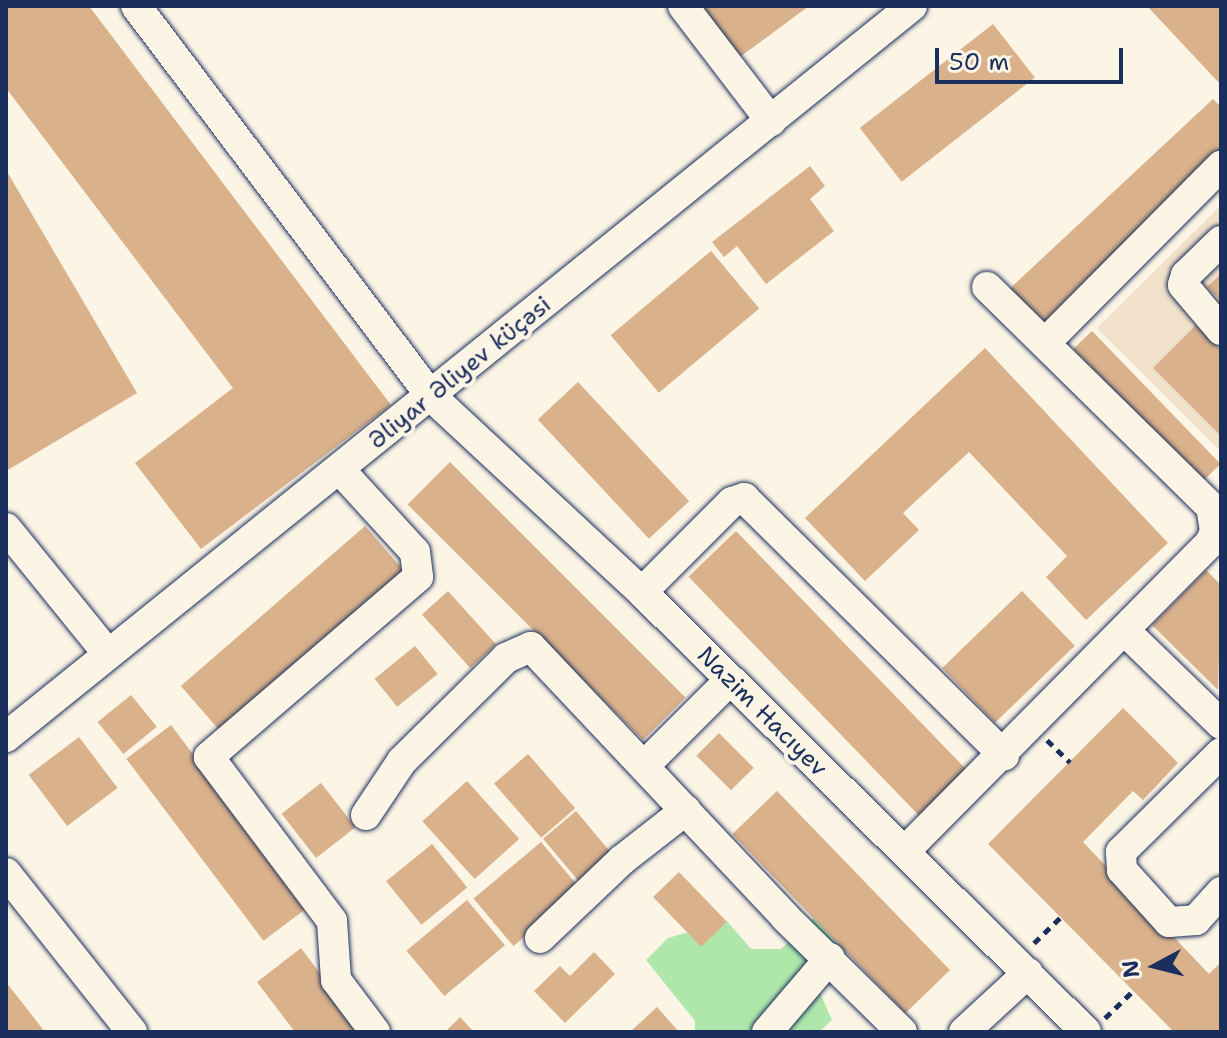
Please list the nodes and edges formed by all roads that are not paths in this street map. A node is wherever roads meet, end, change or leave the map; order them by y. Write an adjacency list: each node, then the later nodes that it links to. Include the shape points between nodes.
1 (136, 6): 10 (street, Nazim Hacıyev)
2 (683, 6): 4 (street)
3 (912, 6): 4 (street, Əliyar Əliyev küçəsi)
4 (771, 121): 10 (street, Əliyar Əliyev küçəsi)
5 (1221, 166): 9 (street)
6 (1221, 241): 8 (street, via 1186,275 1183,285)
7 (987, 287): 9 (street)
8 (1221, 330)
9 (1047, 341): 14 (street, via 1211,507 1215,520 1210,543)
10 (432, 397): 11 (street, Əliyar Əliyev küçəsi); 13 (street, Nazim Hacıyev)
11 (340, 470): 15 (street, Əliyar Əliyev küçəsi); 32 (street, via 415,552 418,577 209,757 332,921 336,980)
12 (6, 528): 15 (street)
13 (642, 592): 16 (street, Nazim Hacıyev); 20 (street, via 732,502 744,498)
14 (1125, 631): 17 (street); 20 (street)
15 (108, 654): 18 (street, Əliyar Əliyev küçəsi)
16 (730, 680): 21 (street); 24 (street, Nazim Hacıyev)
17 (1221, 724)
18 (6, 737)
19 (1221, 753): 26 (street, via 1121,852 1122,870 1169,922 1196,920)
20 (1004, 755): 24 (street)
21 (645, 765): 22 (street); 23 (street, via 531,647 520,648 402,761)
22 (686, 810): 27 (street, via 622,860); 28 (street)
23 (366, 815)
24 (905, 851): 29 (street, Nazim Hacıyev)
25 (6, 873): 31 (street)
26 (1221, 892)
27 (540, 938)
28 (830, 958): 33 (street); 34 (street)
29 (1022, 967): 30 (street, Nazim Hacıyev); 35 (street)
30 (1094, 1027)
31 (132, 1032)
32 (375, 1032)
33 (767, 1032)
34 (902, 1032)
35 (964, 1032)

